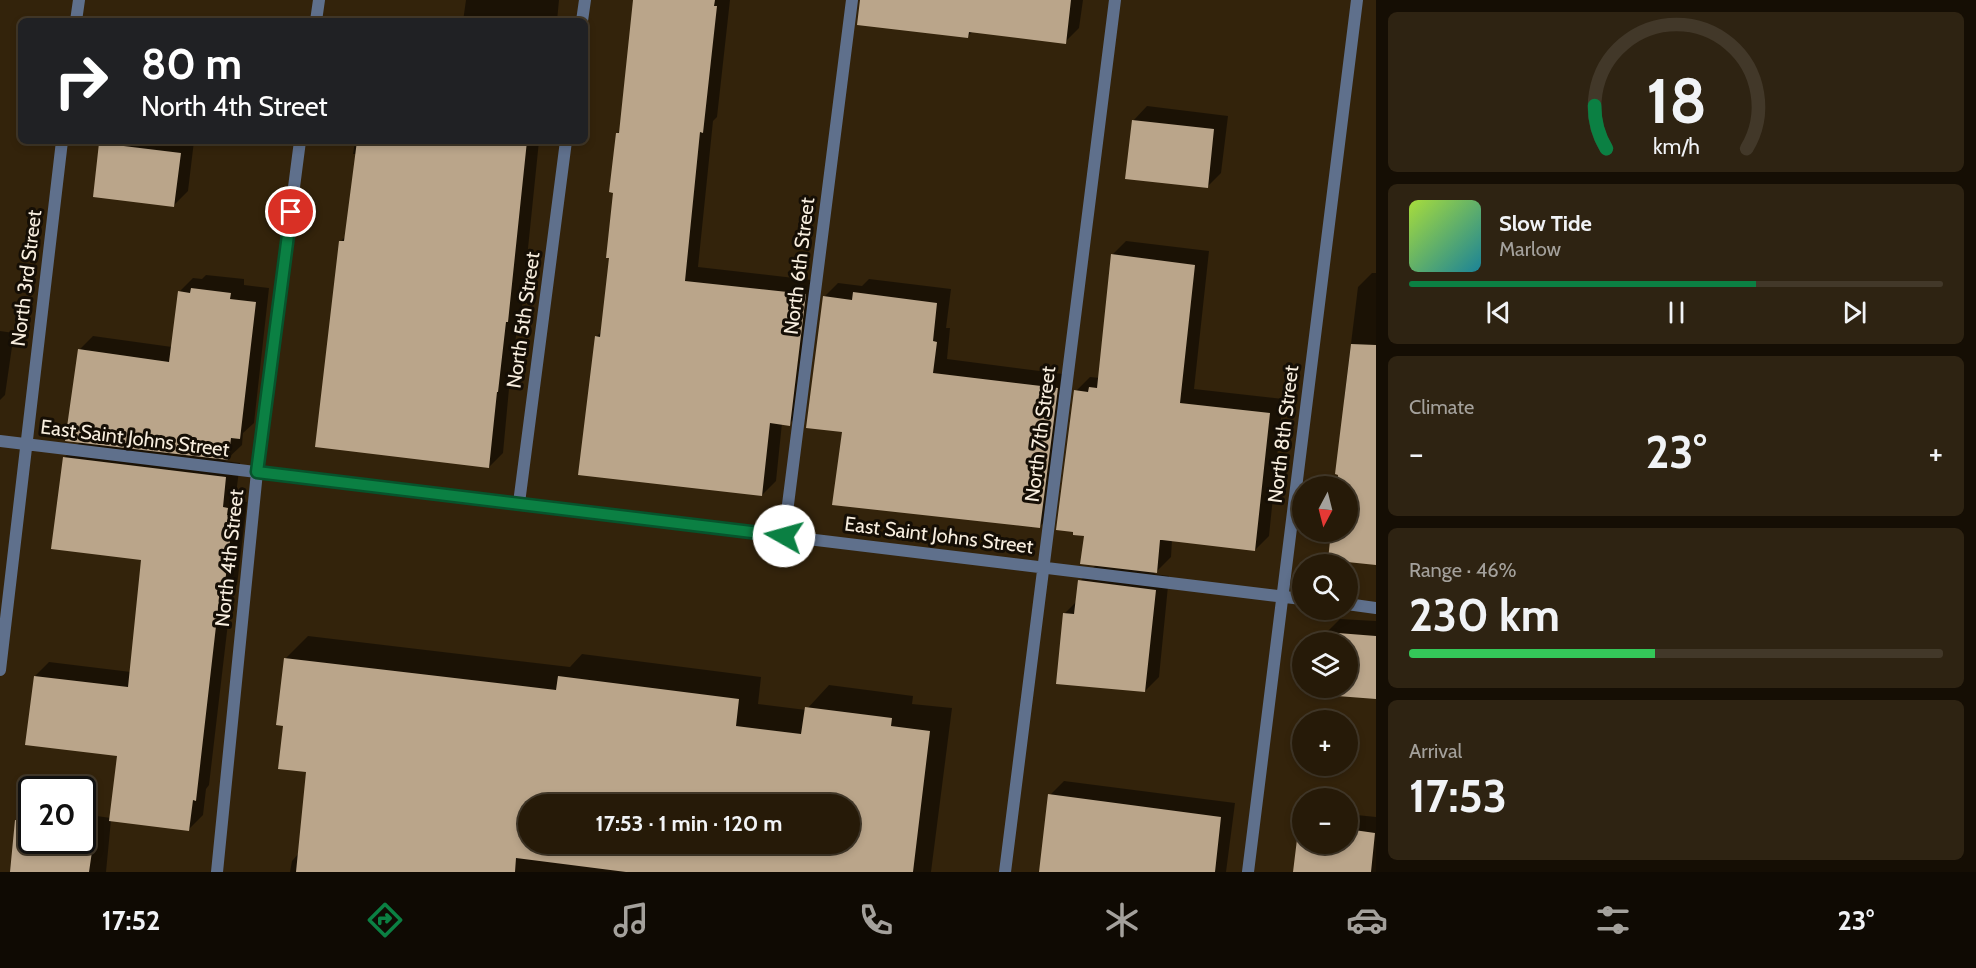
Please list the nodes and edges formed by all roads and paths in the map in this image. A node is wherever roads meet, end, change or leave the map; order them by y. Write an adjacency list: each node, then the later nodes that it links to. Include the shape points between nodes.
1 (79, 0): 7 (lane)
2 (319, 0): 8 (lane)
3 (585, 0): 9 (lane)
4 (852, 0): 17 (lane, North 6th Street)
5 (1115, 0): 18 (lane, North 7th Street)
6 (1357, 0): 19 (lane, North 8th Street)
7 (76, 18)
8 (316, 18)
9 (582, 18)
10 (62, 144): 14 (lane, North 3rd Street)
11 (300, 144): 15 (lane, North 4th Street)
12 (566, 144): 16 (lane, North 5th Street)
13 (0, 441): 14 (lane, East Saint Johns Street)
14 (27, 444): 15 (lane, East Saint Johns Street); 23 (lane, North 3rd Street)
15 (257, 472): 16 (lane, East Saint Johns Street); 24 (lane, North 4th Street)
16 (519, 504): 17 (lane, East Saint Johns Street)
17 (784, 536): 18 (lane, East Saint Johns Street)
18 (1043, 567): 19 (lane, East Saint Johns Street); 25 (lane, North 7th Street)
19 (1282, 596): 20 (lane, East Saint Johns Street); 26 (lane, North 8th Street)
20 (1292, 598)
21 (1358, 606): 22 (lane)
22 (1376, 608)
23 (0, 670)
24 (217, 872)
25 (1005, 872)
26 (1248, 872)

